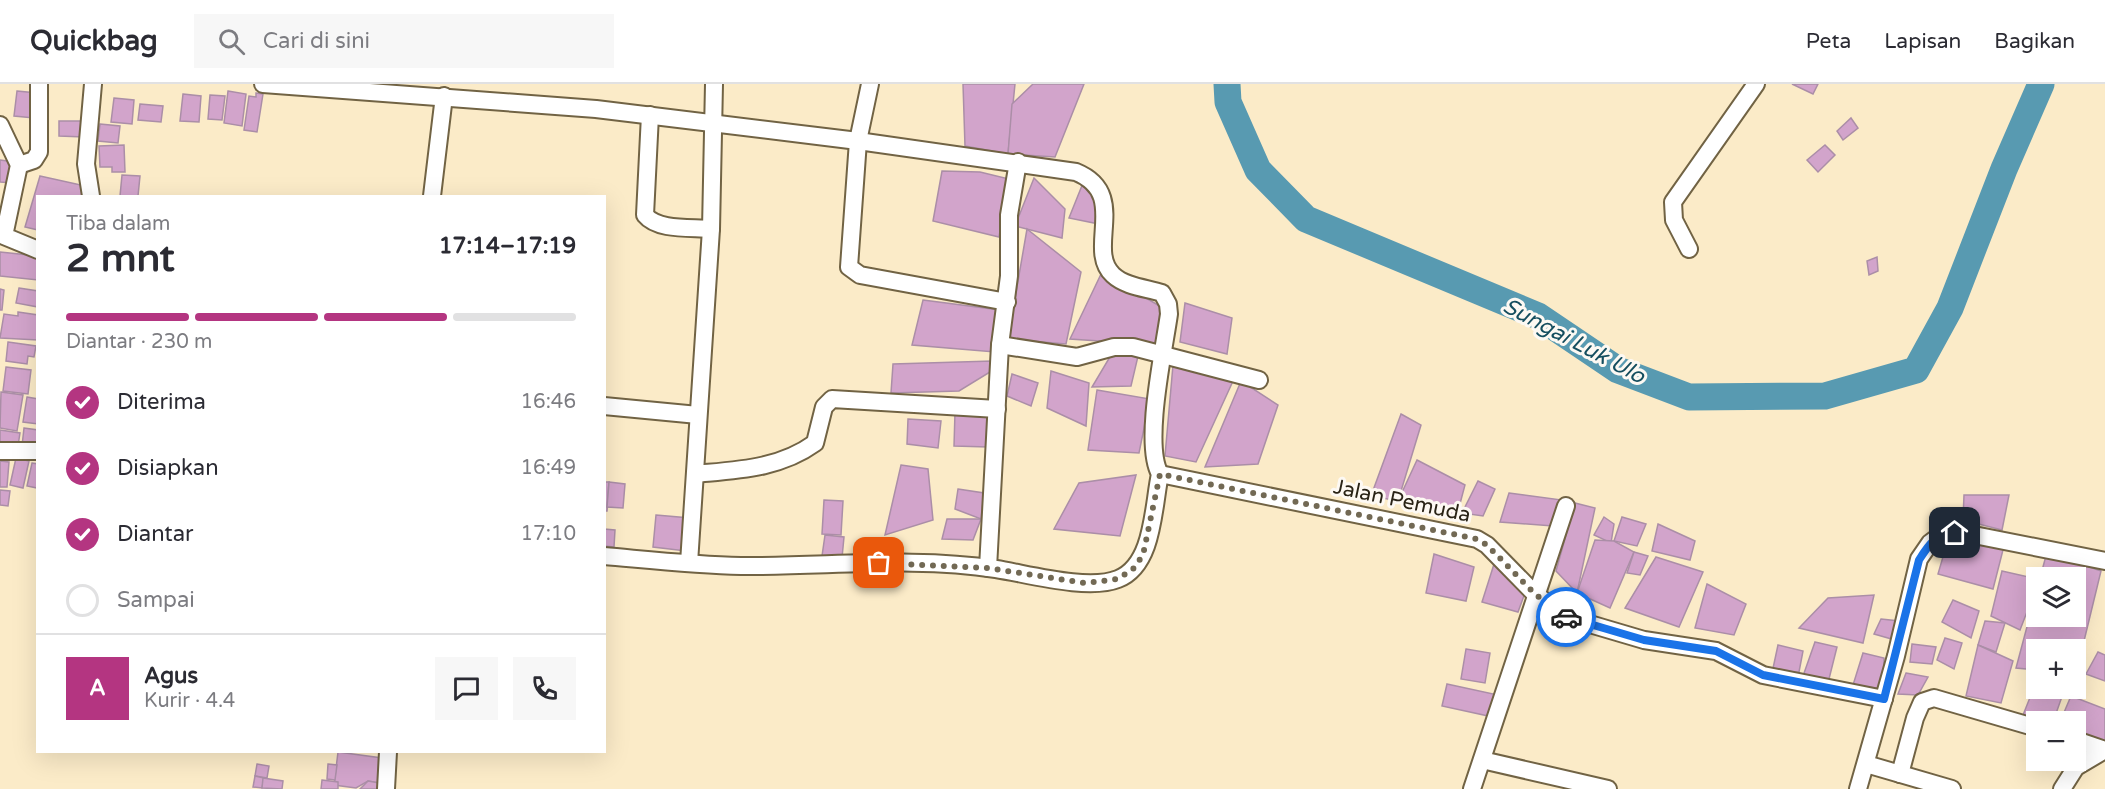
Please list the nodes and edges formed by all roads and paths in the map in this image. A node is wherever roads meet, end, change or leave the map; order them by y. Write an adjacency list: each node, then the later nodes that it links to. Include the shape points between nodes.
1 (39, 84): 13 (street, via 39,152 34,160)
2 (93, 84): 14 (street, via 86,164)
3 (263, 84): 7 (street)
4 (714, 84): 9 (street)
5 (870, 84): 11 (street)
6 (1756, 84): 19 (street, via 1673,202 1674,220)
7 (444, 96): 8 (street); 15 (street)
8 (650, 115): 9 (street); 17 (street, via 645,215 651,222 664,225)
9 (713, 122): 11 (street); 17 (street)
10 (0, 125): 13 (street)
11 (858, 141): 12 (street); 20 (street, via 849,267 860,275)
12 (1018, 162): 20 (street, via 1010,215); 22 (street, via 1076,172 1095,185 1103,199 1106,218 1108,268 1131,285 1162,293 1168,304)
13 (19, 165): 16 (street)
14 (91, 195)
15 (432, 195)
16 (3, 228): 18 (street, via 5,237)
17 (711, 229): 26 (street)
18 (36, 249)
19 (1689, 249)
20 (1007, 302): 21 (street)
21 (1000, 345): 22 (street, via 1077,357 1123,346); 25 (street)
22 (1164, 356): 23 (street); 30 (street, via 1153,442 1155,466)
23 (1259, 380)
24 (606, 406): 26 (street)
25 (997, 409): 29 (street, via 832,399 824,407 815,443 806,450 756,468); 35 (street)
26 (698, 415): 29 (street)
27 (0, 451): 28 (street)
28 (36, 451)
29 (695, 474): 34 (street)
30 (1160, 474): 35 (street, via 1143,555 1133,569 1118,579 1085,583); 36 (street, Jalan Pemuda, via 1477,539)
31 (1566, 506): 36 (street)
32 (606, 556): 34 (street)
33 (2105, 561): 37 (street, via 1984,536 1942,534 1930,543 1919,560)
34 (689, 563): 35 (street, via 901,563)
35 (988, 568)
36 (1535, 594): 37 (street, Jalan Pemuda, via 1566,617 1614,633 1716,651 1763,675); 41 (street)
37 (1884, 699): 45 (street)
38 (2026, 725): 44 (street, via 1934,698 1922,702)
39 (2086, 743): 42 (street, via 2105,750)
40 (388, 753): 46 (street)
41 (1482, 760): 47 (street); 48 (street)
42 (2086, 761)
43 (2073, 771): 50 (street)
44 (1900, 774): 45 (street); 49 (street)
45 (1862, 775)
46 (386, 789)
47 (1472, 789)
48 (1608, 789)
49 (1952, 789)
50 (2062, 789)

